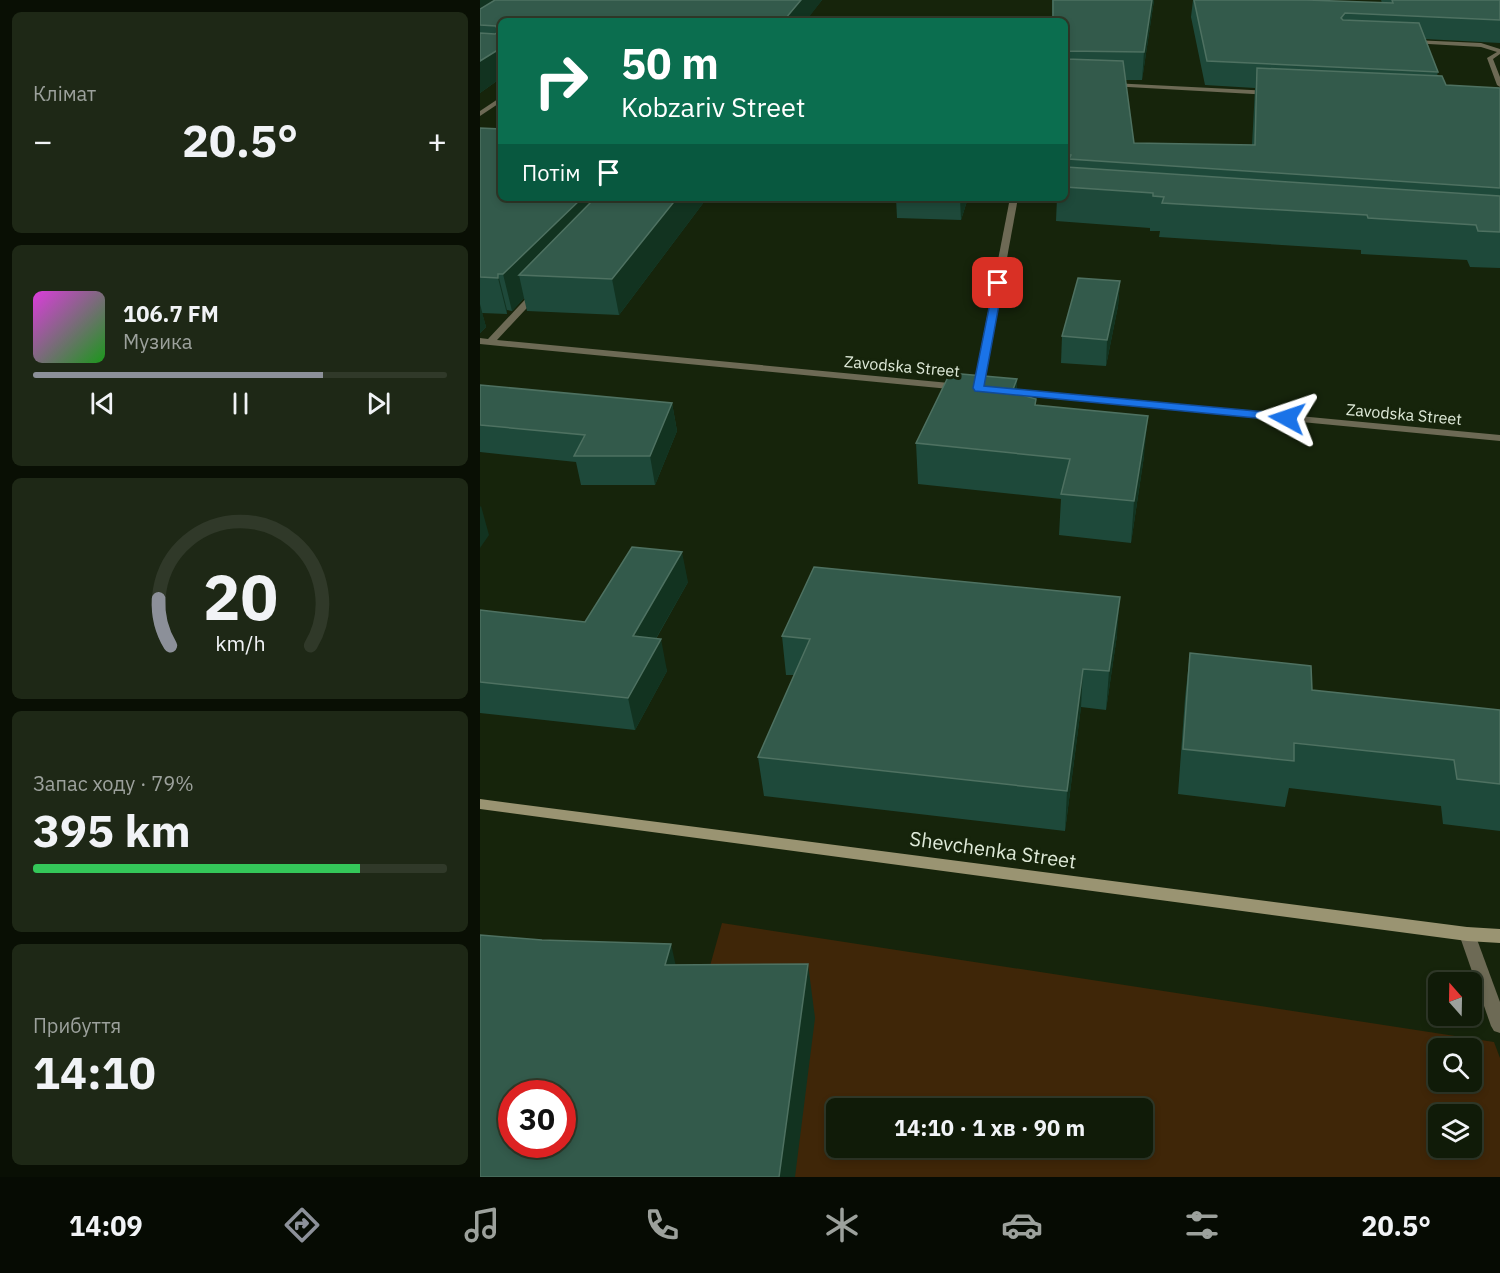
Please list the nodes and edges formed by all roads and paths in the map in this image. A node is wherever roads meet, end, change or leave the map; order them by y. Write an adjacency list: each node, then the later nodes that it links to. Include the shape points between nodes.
1 (1400, 41): 2 (street, via 1481,45)
2 (1500, 51): 4 (street, via 1490,58)
3 (1100, 84): 5 (street)
4 (1500, 85)
5 (1277, 93)
6 (498, 101): 7 (street)
7 (480, 114)
8 (1013, 201): 11 (street)
9 (546, 283): 10 (street)
10 (485, 342): 11 (street, Zavodska Street)
11 (978, 388): 12 (street, Zavodska Street)
12 (1500, 438)
13 (480, 804): 14 (street, Shevchenka Street)
14 (1467, 934): 15 (street, Shevchenka Street); 16 (street)
15 (1500, 936)
16 (1500, 1026)

